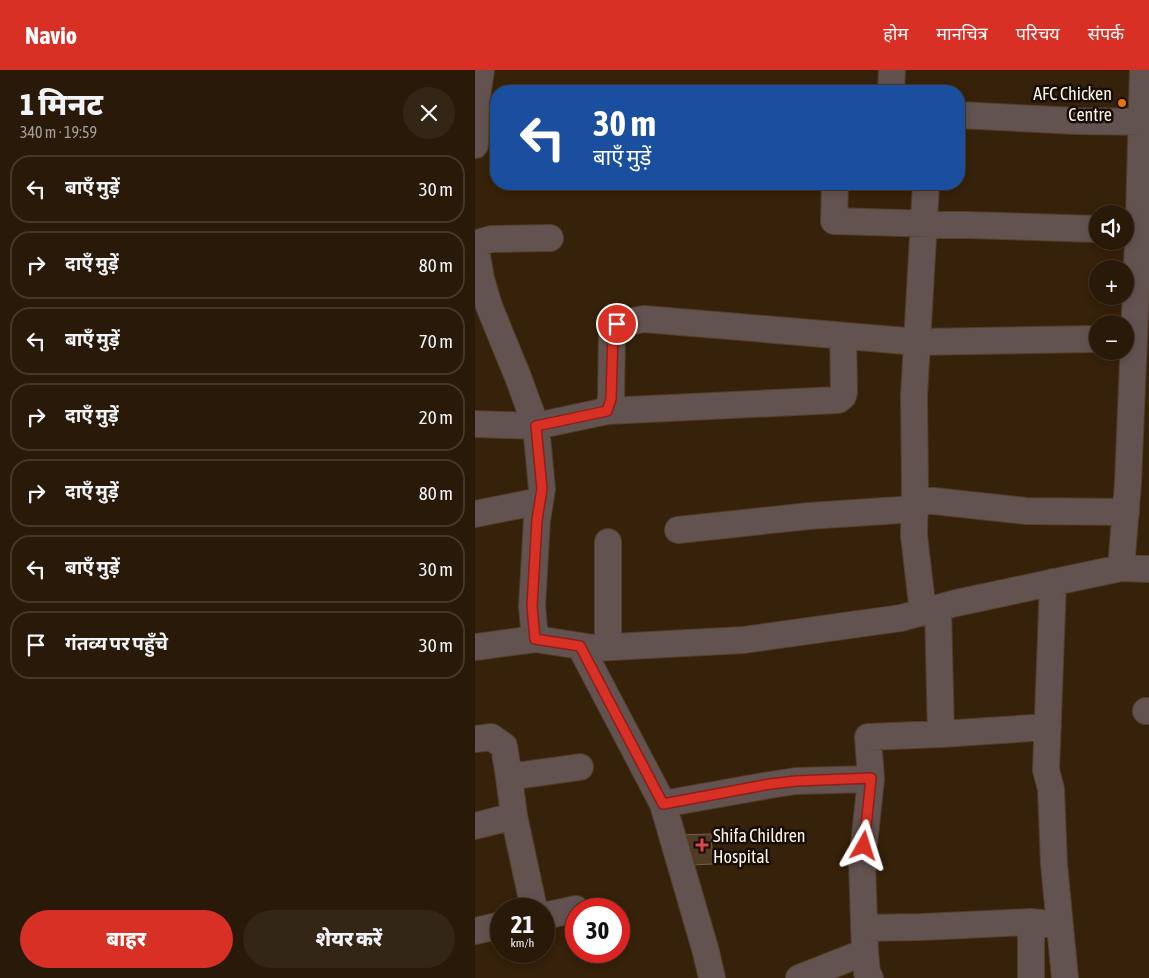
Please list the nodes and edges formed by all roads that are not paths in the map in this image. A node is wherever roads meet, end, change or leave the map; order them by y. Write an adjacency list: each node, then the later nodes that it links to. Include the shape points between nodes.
1 (481, 70): 5 (street)
2 (892, 70): 4 (street)
3 (1143, 70): 8 (street)
4 (891, 85)
5 (476, 104): 6 (street); 9 (street)
6 (490, 105)
7 (965, 115): 8 (street)
8 (1145, 122): 14 (street)
9 (475, 144)
10 (835, 190): 12 (street, via 834,222)
11 (926, 190): 12 (street)
12 (925, 224): 13 (street); 20 (street)
13 (1089, 229)
14 (1138, 230): 19 (street)
15 (550, 238): 16 (street, via 491,239)
16 (475, 244): 23 (street, via 489,306)
17 (843, 336): 20 (street); 21 (street, via 844,392 838,400); 21 (street, via 644,319 617,324 613,332 611,399)
18 (1089, 340): 20 (street)
19 (1136, 340): 26 (street)
20 (918, 342): 25 (street, via 914,396)
21 (607, 411): 23 (street)
22 (475, 424): 23 (street)
23 (536, 426): 24 (street, via 542,489)
24 (540, 501): 27 (street); 34 (street, via 532,606)
25 (915, 504): 26 (street, via 1026,511); 28 (street); 33 (street, via 914,536)
26 (1126, 512): 30 (street)
27 (475, 514)
28 (678, 530)
29 (608, 542): 37 (street)
30 (1121, 568): 31 (street); 32 (street)
31 (1149, 569)
32 (1053, 582): 33 (street); 38 (street)
33 (930, 610): 37 (street, via 901,618 743,640); 39 (street)
34 (535, 639): 35 (street); 36 (street)
35 (580, 646): 37 (street); 44 (street)
36 (475, 647)
37 (608, 647)
38 (1048, 727): 39 (street); 49 (street, via 1047,770 1051,789)
39 (941, 734): 43 (street, via 868,737)
40 (475, 739): 42 (street, via 491,737 504,746)
41 (580, 767): 42 (street)
42 (509, 777): 45 (street)
43 (871, 778): 44 (street, via 770,784); 52 (street, via 863,863)
44 (663, 804): 53 (street)
45 (514, 816): 46 (street); 47 (street)
46 (475, 826)
47 (532, 898)
48 (1031, 922): 49 (street); 52 (street, via 922,927); 56 (street)
49 (1059, 925): 57 (street)
50 (490, 928): 51 (street)
51 (475, 931)
52 (865, 940): 54 (street); 55 (street)
53 (712, 978)
54 (799, 978)
55 (870, 978)
56 (1031, 978)
57 (1065, 978)

